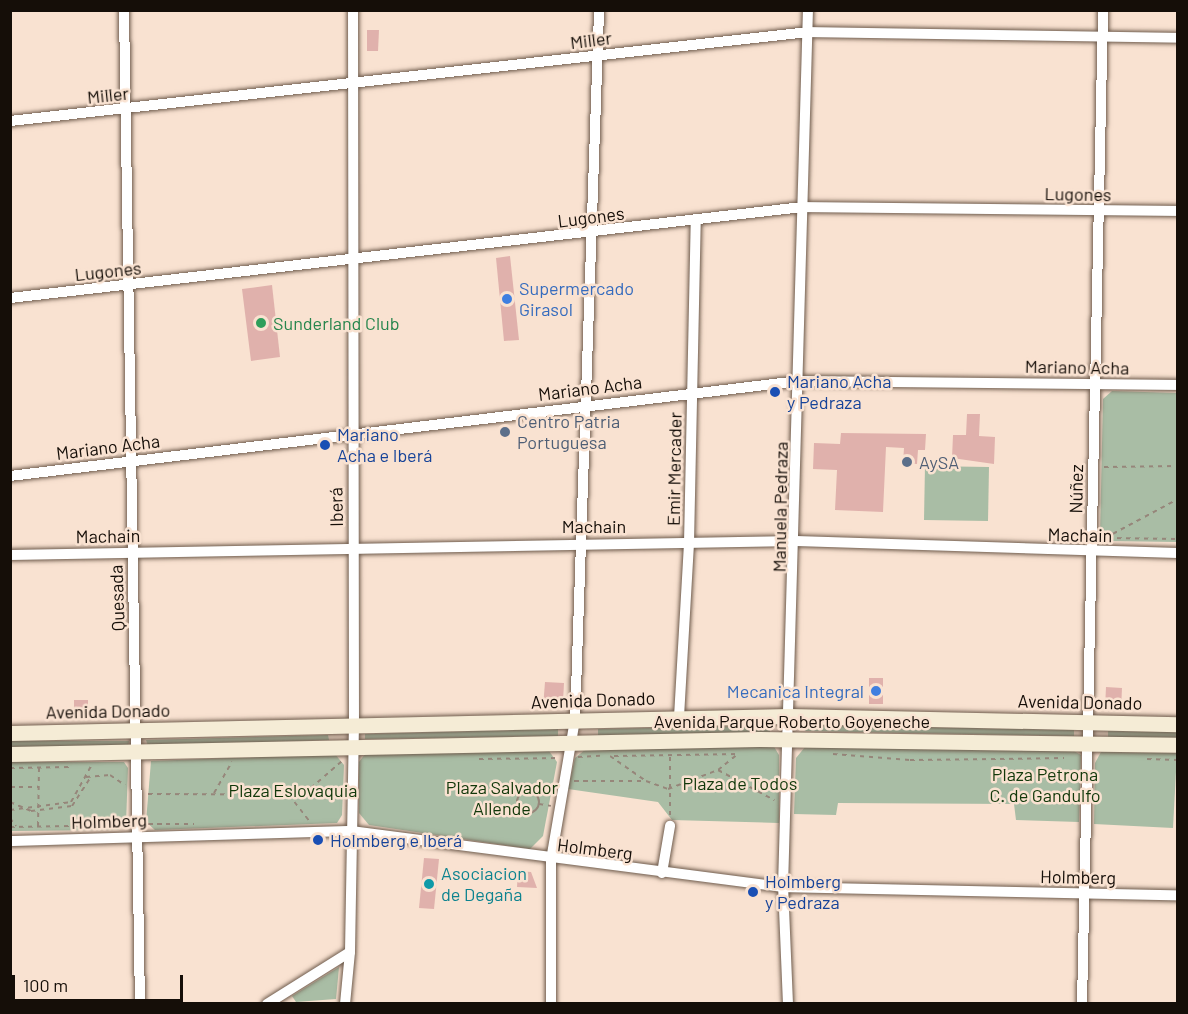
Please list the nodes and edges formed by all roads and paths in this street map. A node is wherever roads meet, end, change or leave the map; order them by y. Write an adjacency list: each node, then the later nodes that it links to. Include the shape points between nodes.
1 (124, 10): 11 (street, Quesada)
2 (353, 10): 10 (street, Iberá)
3 (599, 10): 9 (street)
4 (808, 10): 6 (street, Manuela Pedraza)
5 (1103, 10): 7 (street, Núñez)
6 (808, 32): 7 (street, Miller); 9 (street, Miller); 13 (street, Manuela Pedraza)
7 (1103, 38): 8 (street, Miller); 14 (street, Núñez)
8 (1178, 38)
9 (596, 56): 10 (street, Miller); 17 (street)
10 (354, 84): 11 (street, Miller); 18 (street, Iberá)
11 (128, 110): 12 (street, Miller); 19 (street, Quesada)
12 (10, 121)
13 (802, 207): 14 (street, Lugones); 16 (street, Lugones); 21 (street, Manuela Pedraza)
14 (1099, 211): 15 (street, Lugones); 22 (street, Núñez)
15 (1178, 211)
16 (696, 221): 17 (street, Lugones); 24 (street, Emir Mercader)
17 (591, 234): 18 (street, Lugones); 25 (street)
18 (350, 260): 19 (street, Lugones); 26 (street, Iberá)
19 (128, 286): 20 (street, Lugones); 28 (street, Quesada)
20 (10, 298)
21 (798, 381): 22 (street, Mariano Acha); 24 (street, Mariano Acha); 37 (street, Manuela Pedraza)
22 (1095, 383): 23 (street, Mariano Acha); 42 (street, Núñez)
23 (1178, 385)
24 (691, 392): 25 (street, Mariano Acha); 39 (street, Emir Mercader)
25 (586, 406): 26 (street, Mariano Acha); 38 (street)
26 (352, 434): 28 (street, Mariano Acha); 40 (street, Iberá)
27 (1104, 456): 30 (path)
28 (128, 461): 31 (street, Mariano Acha); 41 (street, Quesada)
29 (1178, 466): 30 (path)
30 (1104, 467): 32 (path)
31 (10, 476)
32 (1104, 478)
33 (1178, 499): 35 (path)
34 (1102, 532): 35 (path)
35 (1105, 538): 36 (path)
36 (1178, 539)
37 (796, 541): 39 (street, Machain); 42 (street, Machain); 45 (street, Manuela Pedraza)
38 (579, 542): 39 (street, Machain); 40 (street, Machain); 47 (street)
39 (689, 543): 46 (street, Emir Mercader)
40 (353, 547): 41 (street, Machain); 50 (street, Iberá)
41 (131, 552): 44 (street, Machain); 51 (street, Quesada)
42 (1092, 552): 43 (street, Machain); 48 (street, Núñez)
43 (1178, 553)
44 (10, 555)
45 (789, 716): 46 (main road, Avenida Donado); 48 (main road, Avenida Donado); 53 (street, Manuela Pedraza)
46 (680, 717): 47 (main road, Avenida Donado)
47 (575, 720): 50 (main road, Avenida Donado); 54 (street)
48 (1089, 721): 49 (main road, Avenida Donado); 57 (street, Núñez)
49 (1178, 723)
50 (354, 726): 51 (main road, Avenida Donado); 56 (street, Iberá)
51 (139, 730): 52 (main road, Avenida Donado); 58 (street, Quesada)
52 (10, 733)
53 (788, 739): 54 (main road, Avenida Parque Roberto Goyeneche); 57 (main road, Avenida Parque Roberto Goyeneche); 85 (street, Manuela Pedraza)
54 (572, 742): 56 (main road, Avenida Parque Roberto Goyeneche); 65 (street)
55 (1178, 745): 57 (main road, Avenida Parque Roberto Goyeneche)
56 (353, 746): 58 (main road, Avenida Parque Roberto Goyeneche); 82 (street, Iberá)
57 (1088, 749): 60 (path, via 1035,761); 100 (street, Núñez)
58 (138, 751): 61 (main road, Avenida Parque Roberto Goyeneche); 78 (street, Quesada)
59 (748, 753): 62 (path)
60 (821, 753)
61 (10, 754)
62 (738, 754): 64 (path); 70 (path)
63 (610, 756): 64 (path); 65 (path); 74 (path)
64 (670, 757): 77 (path)
65 (568, 758): 73 (street)
66 (342, 761): 80 (path)
67 (232, 762): 79 (path)
68 (92, 766): 71 (path)
69 (39, 768): 76 (path)
70 (718, 770): 77 (path); 85 (path)
71 (86, 777): 72 (path); 86 (path, via 75,800)
72 (91, 777): 78 (path, via 112,776); 86 (path, via 76,804)
73 (563, 781): 74 (path); 97 (street)
74 (646, 781): 77 (path)
75 (10, 787): 76 (path)
76 (39, 787): 86 (path)
77 (670, 788): 92 (path)
78 (136, 794): 79 (path); 95 (street, Quesada)
79 (213, 794): 81 (path)
80 (304, 794): 81 (path); 82 (path)
81 (289, 795): 90 (path)
82 (352, 795): 94 (street, Iberá)
83 (10, 802): 87 (path)
84 (518, 806): 84 (path, via 532,812 538,797 525,791)
85 (785, 806): 99 (street, Manuela Pedraza)
86 (38, 808): 87 (path); 91 (path)
87 (22, 809): 88 (path)
88 (10, 810)
89 (10, 818): 93 (path)
90 (310, 821)
91 (38, 826)
92 (670, 826): 98 (street)
93 (17, 827)
94 (351, 831): 95 (street, Holmberg); 97 (street, Holmberg); 102 (street, Iberá)
95 (137, 837): 96 (street, Holmberg); 103 (street, Quesada)
96 (10, 841)
97 (551, 860): 98 (street, Holmberg); 106 (street)
98 (662, 873): 99 (street, Holmberg)
99 (783, 887): 100 (street, Holmberg); 107 (street, Manuela Pedraza)
100 (1084, 893): 101 (street, Holmberg); 108 (street, Núñez)
101 (1178, 895)
102 (350, 952): 104 (street); 105 (street, Iberá)
103 (140, 1004)
104 (267, 1004)
105 (345, 1004)
106 (551, 1004)
107 (788, 1004)
108 (1082, 1004)

